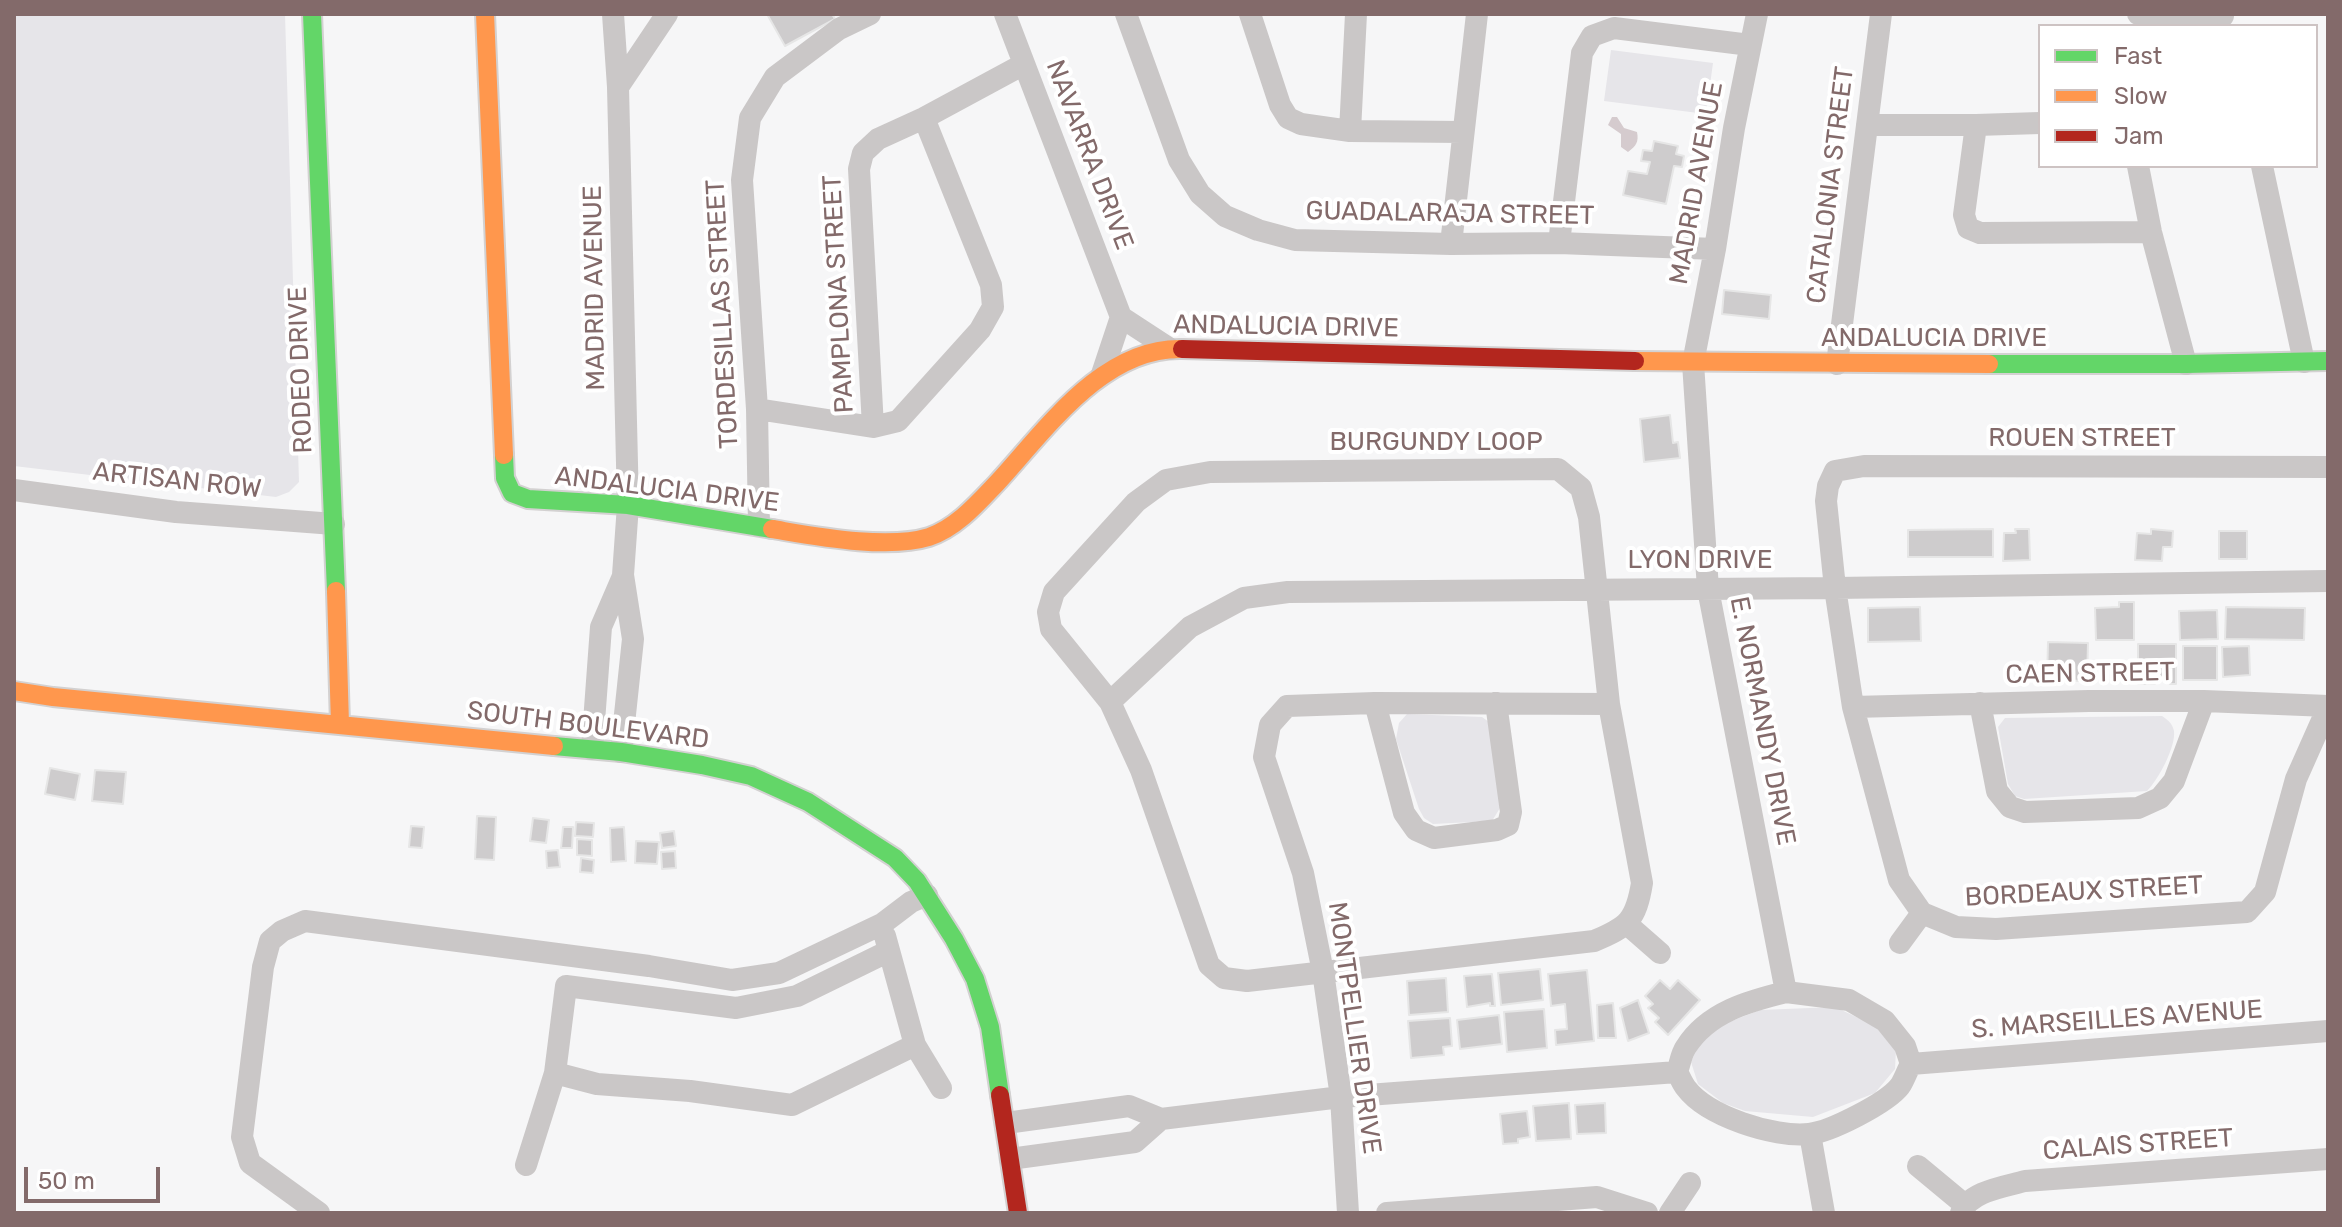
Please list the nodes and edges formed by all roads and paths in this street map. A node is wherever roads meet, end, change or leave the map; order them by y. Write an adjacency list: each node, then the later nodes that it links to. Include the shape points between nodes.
1 (312, 14): 43 (street, RODEO DRIVE)
2 (485, 14): 42 (street, ANDALUCIA DRIVE, via 505,478 512,493 528,499)
3 (613, 14): 17 (street, MADRID AVENUE)
4 (667, 14): 17 (street)
5 (870, 14): 38 (street, TORDESILLAS STREET, via 839,29 775,77 750,118 742,180)
6 (1005, 14): 16 (street, NAVARRA DRIVE)
7 (1126, 14): 28 (street, GUADALARAJA STREET, via 1179,160 1200,194 1225,216 1295,240)
8 (1250, 14): 22 (street, via 1288,118)
9 (1356, 14): 22 (street)
10 (1477, 14): 23 (street)
11 (1757, 14): 15 (street, MADRID AVENUE)
12 (1881, 14): 20 (street, CATALONIA STREET)
13 (2138, 14): 14 (street)
14 (2224, 19)
15 (1750, 45): 27 (street, via 1614,28 1592,36 1582,53); 29 (street, MADRID AVENUE)
16 (1024, 64): 18 (street, PAMPLONA STREET); 30 (street, NAVARRA DRIVE)
17 (618, 87): 42 (street, MADRID AVENUE)
18 (924, 118): 39 (street, PAMPLONA STREET, via 878,139 863,153 859,169); 39 (street, via 991,285 993,307 980,330 898,421)
19 (2038, 123): 21 (street)
20 (1867, 125): 21 (street); 35 (street, CATALONIA STREET)
21 (1976, 125): 26 (street, via 1964,215 1968,228 1980,233)
22 (1350, 131): 23 (street)
23 (1463, 132): 28 (street)
24 (2138, 168): 26 (street)
25 (2262, 168): 33 (street)
26 (2151, 232): 36 (street)
27 (1559, 243): 28 (street, GUADALARAJA STREET); 29 (street, GUADALARAJA STREET)
28 (1451, 244)
29 (1715, 249): 34 (street, MADRID AVENUE)
30 (1121, 317): 31 (street); 37 (street)
31 (1170, 349): 34 (street, ANDALUCIA DRIVE); 37 (street, ANDALUCIA DRIVE, via 1136,356)
32 (2328, 361): 33 (street, ANDALUCIA DRIVE)
33 (2304, 362): 36 (street, ANDALUCIA DRIVE)
34 (1693, 363): 35 (street, ANDALUCIA DRIVE); 49 (street, E. NORMANDY DRIVE)
35 (1837, 364): 36 (street, ANDALUCIA DRIVE)
36 (2186, 364)
37 (1102, 374): 44 (street, ANDALUCIA DRIVE, via 982,499 932,536 905,542 828,538)
38 (757, 409): 39 (street); 44 (street, TORDESILLAS STREET)
39 (873, 427)
40 (2328, 467): 48 (street, ROUEN STREET, via 1864,466 1835,471 1826,501)
41 (14, 490): 43 (street, ARTISAN ROW, via 176,512)
42 (628, 505): 44 (street, ANDALUCIA DRIVE); 45 (street, MADRID AVENUE)
43 (334, 524): 59 (street, RODEO DRIVE)
44 (759, 526)
45 (623, 575): 60 (street, via 598,641); 61 (street, via 633,639)
46 (2328, 581): 48 (street, LYON DRIVE)
47 (1597, 588): 49 (street, LYON DRIVE); 52 (street, LYON DRIVE, via 1288,592 1244,598 1190,627); 52 (street, BURGUNDY LOOP, via 1581,488 1558,469 1210,472 1166,480 1136,502 1054,592 1048,612 1051,629); 56 (street, BURGUNDY LOOP)
48 (1835, 588): 49 (street, LYON DRIVE); 58 (street)
49 (1708, 589): 70 (street, E. NORMANDY DRIVE)
50 (14, 691): 59 (street, SOUTH BOULEVARD)
51 (2204, 701): 55 (street, CAEN STREET); 55 (street, via 2174,781 2160,798 2138,808 2025,812 2010,807 1997,791); 57 (street, CAEN STREET)
52 (1110, 702): 69 (street, BURGUNDY LOOP, via 1141,770 1209,965 1224,978 1247,981)
53 (1375, 703): 54 (street, MONTPELLIER DRIVE); 54 (street, via 1404,813 1416,830 1434,838 1508,825 1511,812); 69 (street, MONTPELLIER DRIVE, via 1287,706 1270,725 1264,757 1303,873)
54 (1496, 703): 56 (street, MONTPELLIER DRIVE)
55 (1980, 703): 58 (street, CAEN STREET)
56 (1609, 704): 65 (street, BURGUNDY LOOP, via 1642,883 1639,905)
57 (2328, 706): 63 (street, BORDEAUX STREET, via 2296,779 2265,892 2247,912 1996,929 1956,927)
58 (1853, 707): 63 (street, via 1899,880)
59 (340, 724): 60 (street, SOUTH BOULEVARD)
60 (592, 749): 61 (street, SOUTH BOULEVARD)
61 (621, 752): 62 (street, SOUTH BOULEVARD, via 751,776 808,802 895,858)
62 (927, 895): 64 (street); 79 (street, SOUTH BOULEVARD, via 975,979 990,1027)
63 (1922, 913): 66 (street)
64 (882, 924): 67 (street); 88 (street, via 779,973 732,980 305,921 282,931 270,941 263,967 242,1137 250,1163)
65 (1628, 925): 68 (street); 69 (street, BURGUNDY LOOP, via 1594,941)
66 (1900, 943)
67 (889, 951): 72 (street); 75 (street, via 797,996 736,1008 566,986)
68 (1660, 953)
69 (1323, 972): 77 (street, MONTPELLIER DRIVE)
70 (1786, 992): 73 (street, via 1849,1000 1885,1021 1905,1046); 74 (street, via 1723,1012 1685,1048)
71 (2328, 1031): 73 (street, S. MARSEILLES AVENUE)
72 (915, 1045): 75 (street, via 792,1105 597,1084); 76 (street)
73 (1911, 1064): 80 (street, via 1900,1086 1880,1103)
74 (1677, 1072): 77 (street); 80 (street, via 1686,1088 1727,1117 1757,1128)
75 (555, 1073): 83 (street)
76 (941, 1088)
77 (1341, 1097): 78 (street); 90 (street, MONTPELLIER DRIVE)
78 (1161, 1119): 79 (street, via 1129,1106); 81 (street, via 1135,1142)
79 (1006, 1123): 81 (street, SOUTH BOULEVARD)
80 (1810, 1134): 94 (street)
81 (1010, 1159): 89 (street, SOUTH BOULEVARD)
82 (2328, 1159): 86 (street, CALAIS STREET, via 2025,1181 1987,1192)
83 (526, 1165)
84 (1918, 1166): 86 (street)
85 (1690, 1183): 93 (street)
86 (1963, 1209)
87 (1470, 1210): 91 (street); 92 (street, via 1597,1197)
88 (319, 1213)
89 (1018, 1213)
90 (1348, 1213)
91 (1387, 1213)
92 (1647, 1213)
93 (1670, 1213)
94 (1824, 1213)

